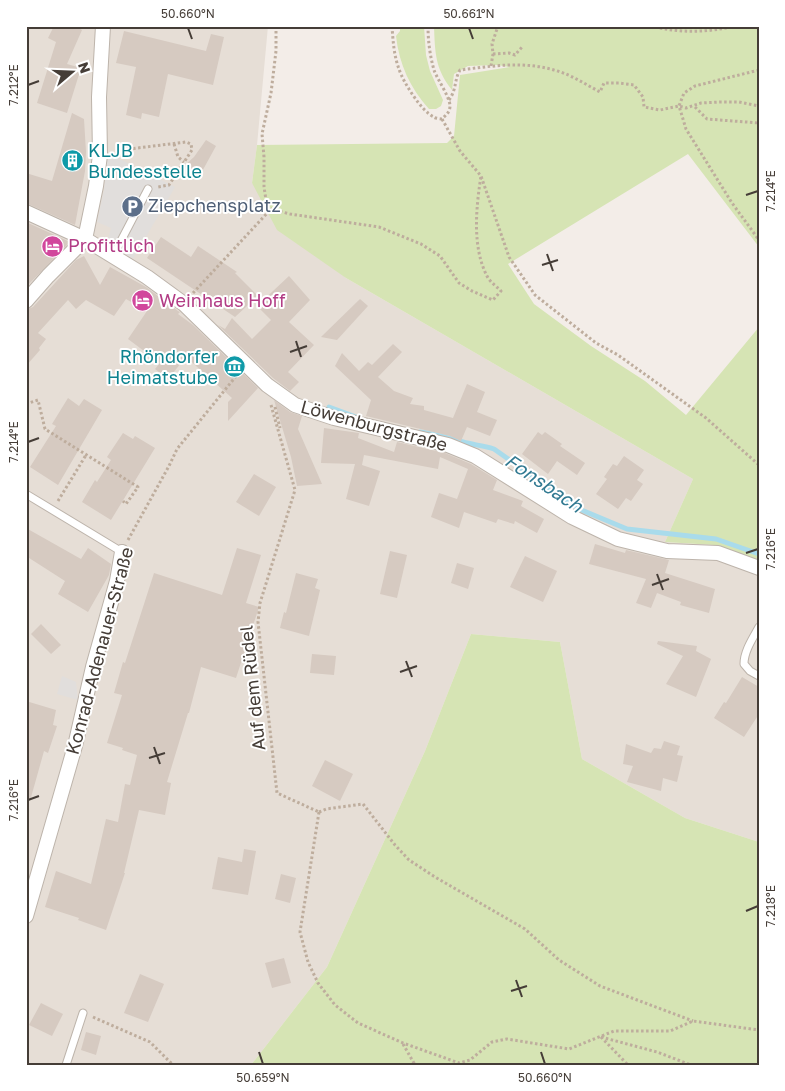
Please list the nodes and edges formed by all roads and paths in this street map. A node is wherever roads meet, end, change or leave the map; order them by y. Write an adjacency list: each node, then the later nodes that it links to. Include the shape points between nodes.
1 (103, 26): 25 (street, via 100,155)
2 (276, 26): 23 (path, via 275,60 262,134 264,186)
3 (392, 26): 16 (path, via 399,70 415,98 434,118)
4 (428, 26): 12 (path, via 434,70)
5 (498, 26): 9 (path, via 492,44)
6 (650, 26): 7 (path, via 700,32)
7 (734, 26)
8 (522, 47): 9 (path, via 515,55)
9 (493, 54): 10 (path)
10 (491, 66): 12 (path, via 460,70 456,76 455,92); 13 (path, via 525,64 555,70 600,92 604,83 634,85 643,97 644,107 660,110)
11 (759, 70): 13 (path, via 695,86 684,93)
12 (449, 100): 16 (path, via 450,107)
13 (679, 106): 15 (path); 26 (path, via 686,129)
14 (759, 106): 15 (path, via 720,102)
15 (695, 107): 17 (path, via 707,119)
16 (442, 119): 21 (path, via 460,151)
17 (759, 124)
18 (174, 144): 19 (path, via 121,150); 20 (path, via 178,157); 20 (path, via 191,144 192,150)
19 (114, 156)
20 (184, 162): 22 (path, via 169,185)
21 (481, 176): 23 (path, via 478,246 488,278 501,291 493,300 459,283 440,256 421,244 379,227); 34 (path, via 509,258 535,295 596,343 706,418)
22 (148, 189): 27 (lane)
23 (271, 209): 29 (path)
24 (26, 212): 25 (street, Löwenburgstraße)
25 (85, 239): 27 (street, Löwenburgstraße); 28 (street)
26 (759, 240)
27 (113, 256): 29 (street, Löwenburgstraße)
28 (26, 301)
29 (184, 304): 31 (street, Löwenburgstraße)
30 (232, 381): 38 (path, Konrad-Adenauer-Straße, via 177,449)
31 (269, 386): 39 (street, Löwenburgstraße, via 295,405 334,418 448,445 475,456 572,517 618,539 667,551 718,553); 42 (path, Auf dem Rüdel, via 295,490 260,603 258,622 277,793)
32 (26, 404): 33 (path, via 38,400 44,429)
33 (86, 455): 36 (path, via 138,487 126,504); 37 (path)
34 (759, 465)
35 (26, 494): 37 (lane)
36 (123, 501)
37 (52, 511): 38 (lane)
38 (122, 552): 43 (street, Konrad-Adenauer-Straße, via 76,746)
39 (759, 568)
40 (759, 627): 41 (lane, via 744,658 744,664)
41 (759, 676)
42 (319, 812): 45 (path, via 363,804 409,860 525,930 559,960 600,986); 48 (path, via 300,932 308,962 318,983 335,1005 358,1023)
43 (26, 916)
44 (83, 1013): 49 (lane); 50 (path, via 150,1042)
45 (693, 1021): 46 (path); 47 (path, via 670,1031 614,1031)
46 (759, 1030)
47 (600, 1037): 48 (path, via 569,1049 507,1039 492,1042 470,1060 459,1063); 52 (path); 53 (path)
48 (403, 1043): 51 (path)
49 (66, 1065)
50 (173, 1065)
51 (416, 1065)
52 (628, 1065)
53 (691, 1065)

